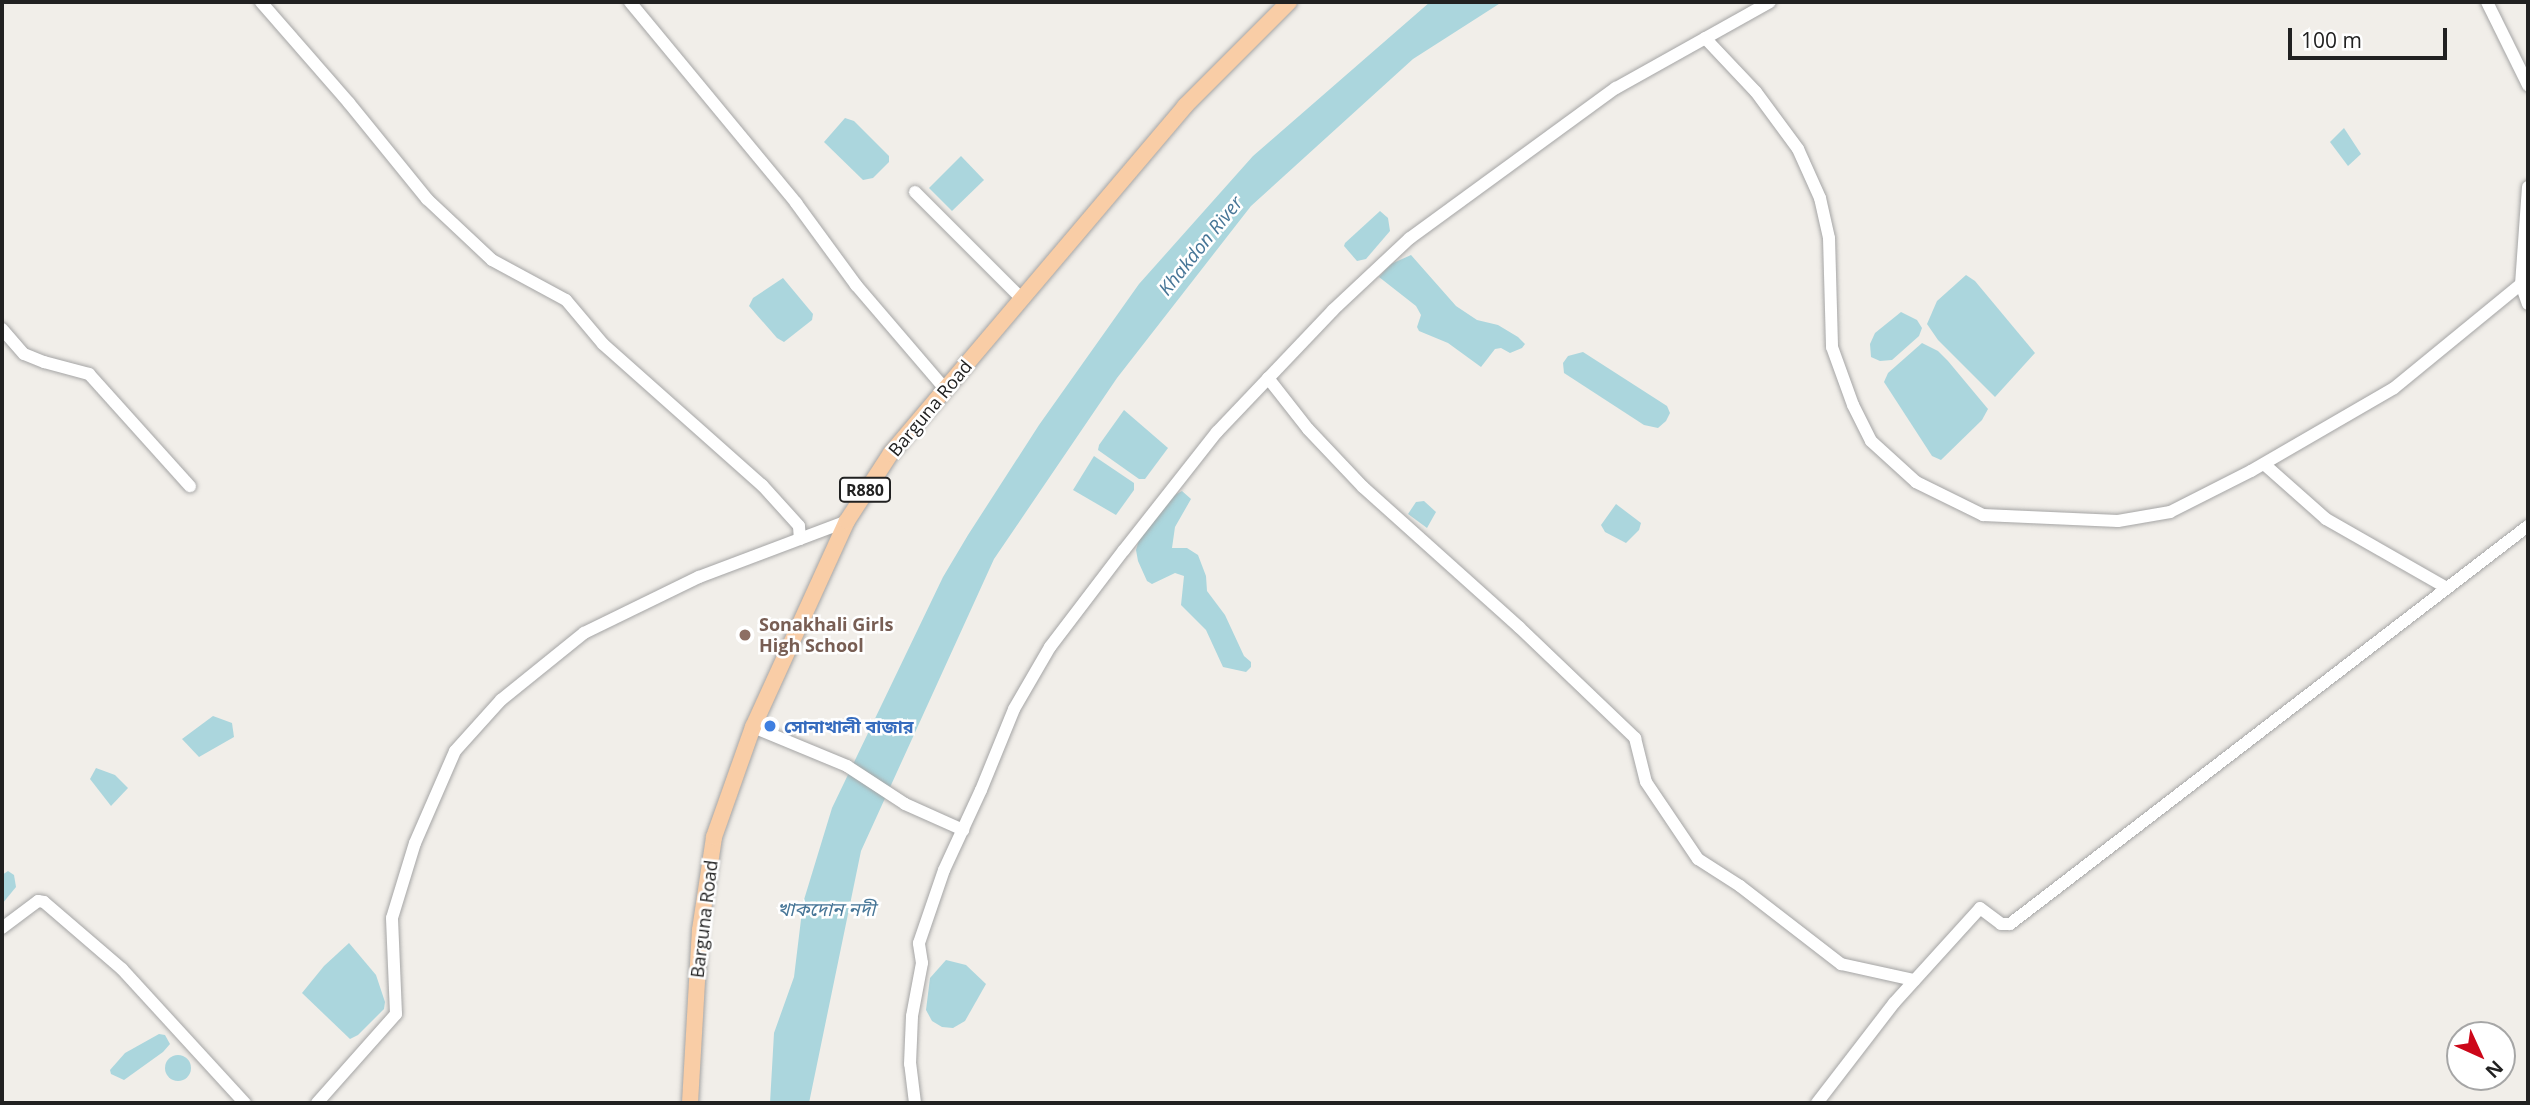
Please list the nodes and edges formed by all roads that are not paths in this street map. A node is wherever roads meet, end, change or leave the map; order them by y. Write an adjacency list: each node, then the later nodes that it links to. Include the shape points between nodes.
1 (261, 2): 20 (street, via 427,199 492,260 566,300 603,344 762,485 799,526)
2 (630, 2): 15 (street)
3 (1289, 2): 11 (main road, Barguna Road / R880, via 1185,106)
4 (1770, 2): 6 (street)
5 (2487, 2): 7 (street)
6 (1705, 38): 14 (street, via 1616,88 1410,237); 16 (street, via 1756,92 1798,149 1820,198 1829,238 1832,346 1871,441 1916,482 1983,515 2118,521 2170,512)
7 (2528, 85)
8 (2528, 187): 10 (street)
9 (915, 192): 11 (street)
10 (2521, 284): 12 (street); 16 (street, via 2394,388)
11 (1022, 299): 15 (main road, Barguna Road / R880)
12 (2528, 304)
13 (2, 329): 17 (street, via 24,354 89,374)
14 (1268, 378): 23 (street, via 1217,432 1050,647 1014,709); 25 (street, via 1308,429 1363,486 1634,738 1646,782 1698,859 1841,964)
15 (944, 389): 18 (main road, Barguna Road / R880, via 891,453)
16 (2264, 464): 21 (street, via 2337,526)
17 (190, 486)
18 (847, 521): 20 (street); 22 (main road, Barguna Road / R880)
19 (2528, 526): 21 (street)
20 (800, 539): 27 (street, via 699,577 584,633 500,700 455,751 415,843 392,918 396,1014)
21 (2446, 588): 25 (street, via 2010,924 2001,924 1980,908)
22 (752, 727): 23 (street, via 848,766 893,796); 28 (main road, Barguna Road / R880, via 714,837 700,930)
23 (963, 830): 29 (street, via 919,943 922,963 912,1016 910,1064)
24 (2, 928): 26 (street, via 38,901 44,902 122,969)
25 (1914, 981): 30 (street)
26 (245, 1103)
27 (317, 1103)
28 (689, 1103)
29 (915, 1103)
30 (1817, 1103)

